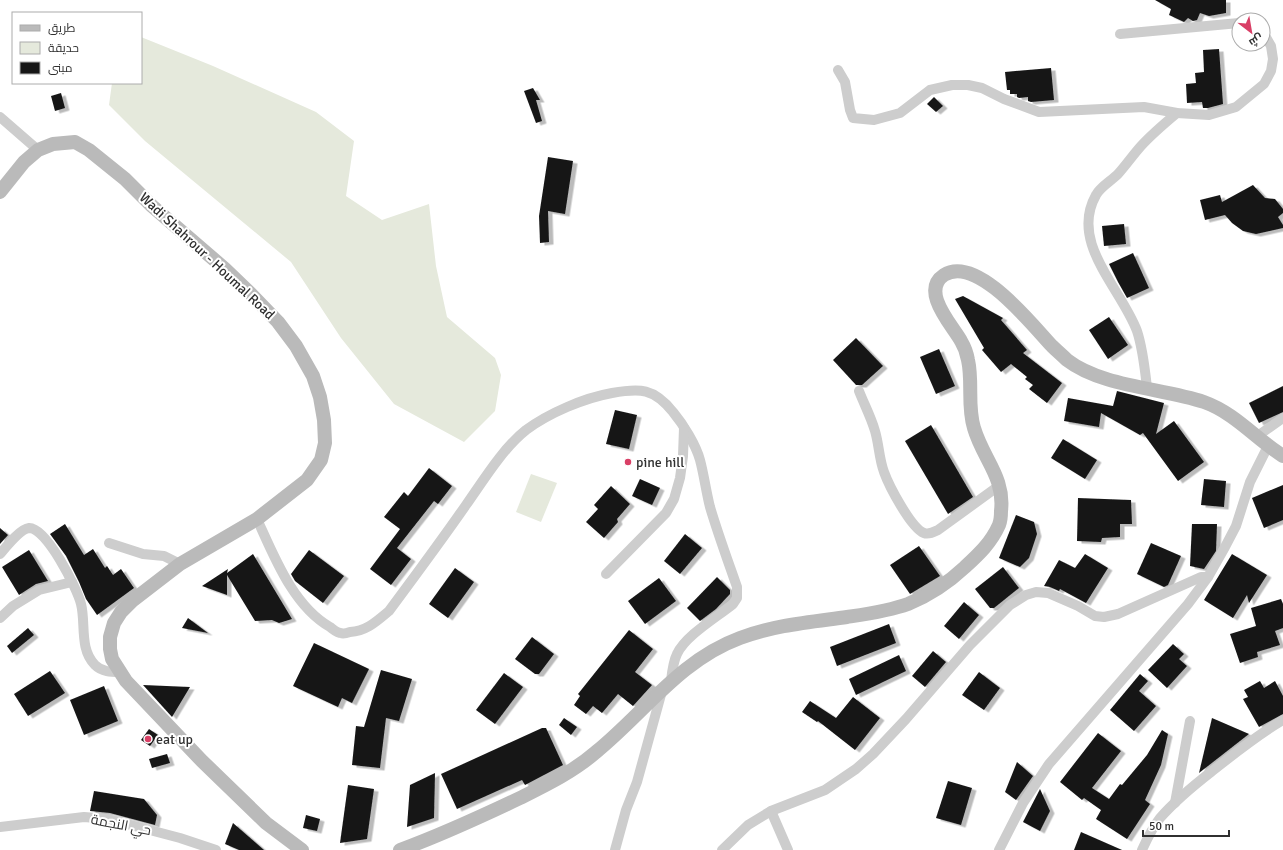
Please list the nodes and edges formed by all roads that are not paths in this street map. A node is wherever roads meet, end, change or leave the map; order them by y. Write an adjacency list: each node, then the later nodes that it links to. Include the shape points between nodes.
1 (1231, 24): 2 (street)
2 (1120, 34)
3 (1271, 46): 5 (street, via 1271,71 1264,84 1236,107 1209,115)
4 (838, 70): 5 (street, via 845,82 853,118 874,120 900,113 930,90 952,85 982,88 1039,112 1144,107)
5 (1177, 113): 9 (street, via 1142,144 1117,174 1096,193 1088,214 1090,241 1137,332)
6 (0, 117): 7 (street)
7 (38, 150): 8 (main road, Wadi Shahrour - Houmal Road, via 24,162); 17 (main road, Wadi Shahrour - Houmal Road, via 53,144 75,142 89,150 225,269 278,322 296,346 313,376 320,398 325,443 321,460 307,480)
8 (0, 192)
9 (1147, 388): 13 (main road, via 1206,402 1224,411); 16 (main road, via 1115,381 1088,372 1072,363 1054,349 1014,304 996,289 971,274 955,271 945,274 937,282 938,303 961,341 968,359 973,426)
10 (858, 391): 16 (street, via 874,429 886,477 909,517 924,533 930,534 938,530)
11 (1283, 418): 13 (street)
12 (684, 428): 17 (street, via 658,397 644,390 603,395 544,418 525,431 492,468 389,611 359,632 340,633 322,623 306,608 276,560); 21 (street, via 681,471 674,499 666,513); 26 (street, via 700,459 710,506 737,587 737,598 733,604 688,639 678,653)
13 (1256, 437): 14 (main road)
14 (1268, 446): 15 (main road); 22 (street, via 1250,482 1236,526)
15 (1283, 456)
16 (1000, 485): 26 (main road, via 1000,522 985,548 934,591 906,604 874,613 771,628 738,639 704,655)
17 (257, 519): 20 (main road, Wadi Shahrour - Houmal Road)
18 (109, 543): 20 (street, via 143,554 164,556)
19 (0, 554): 23 (street, via 20,532 28,528 36,529 44,536)
20 (180, 564): 25 (main road, Wadi Shahrour - Houmal Road, via 132,601 114,623 110,649 112,659)
21 (606, 574)
22 (1208, 578): 30 (street, via 1201,577 1118,614 1104,617 1095,616 1048,593 1036,592 1026,595 1010,605 970,645 906,719 856,769 825,790); 38 (street, via 1050,764 1023,803)
23 (72, 582): 24 (street, via 39,590 13,606); 25 (street, via 80,602 89,656 99,669)
24 (0, 618)
25 (120, 672): 33 (main road, Wadi Shahrour - Houmal Road, via 202,761 266,823)
26 (667, 684): 34 (main road, via 595,753 558,779 474,820); 35 (street)
27 (1283, 720): 29 (street, via 1228,758)
28 (1190, 721): 29 (street)
29 (1175, 803): 39 (street, via 1159,819)
30 (771, 811): 36 (street, via 748,825); 37 (street)
31 (0, 827): 32 (street, حي النجمة, via 84,817 108,820)
32 (216, 850)
33 (302, 850)
34 (400, 850)
35 (615, 850)
36 (722, 850)
37 (788, 850)
38 (999, 850)
39 (1142, 850)

